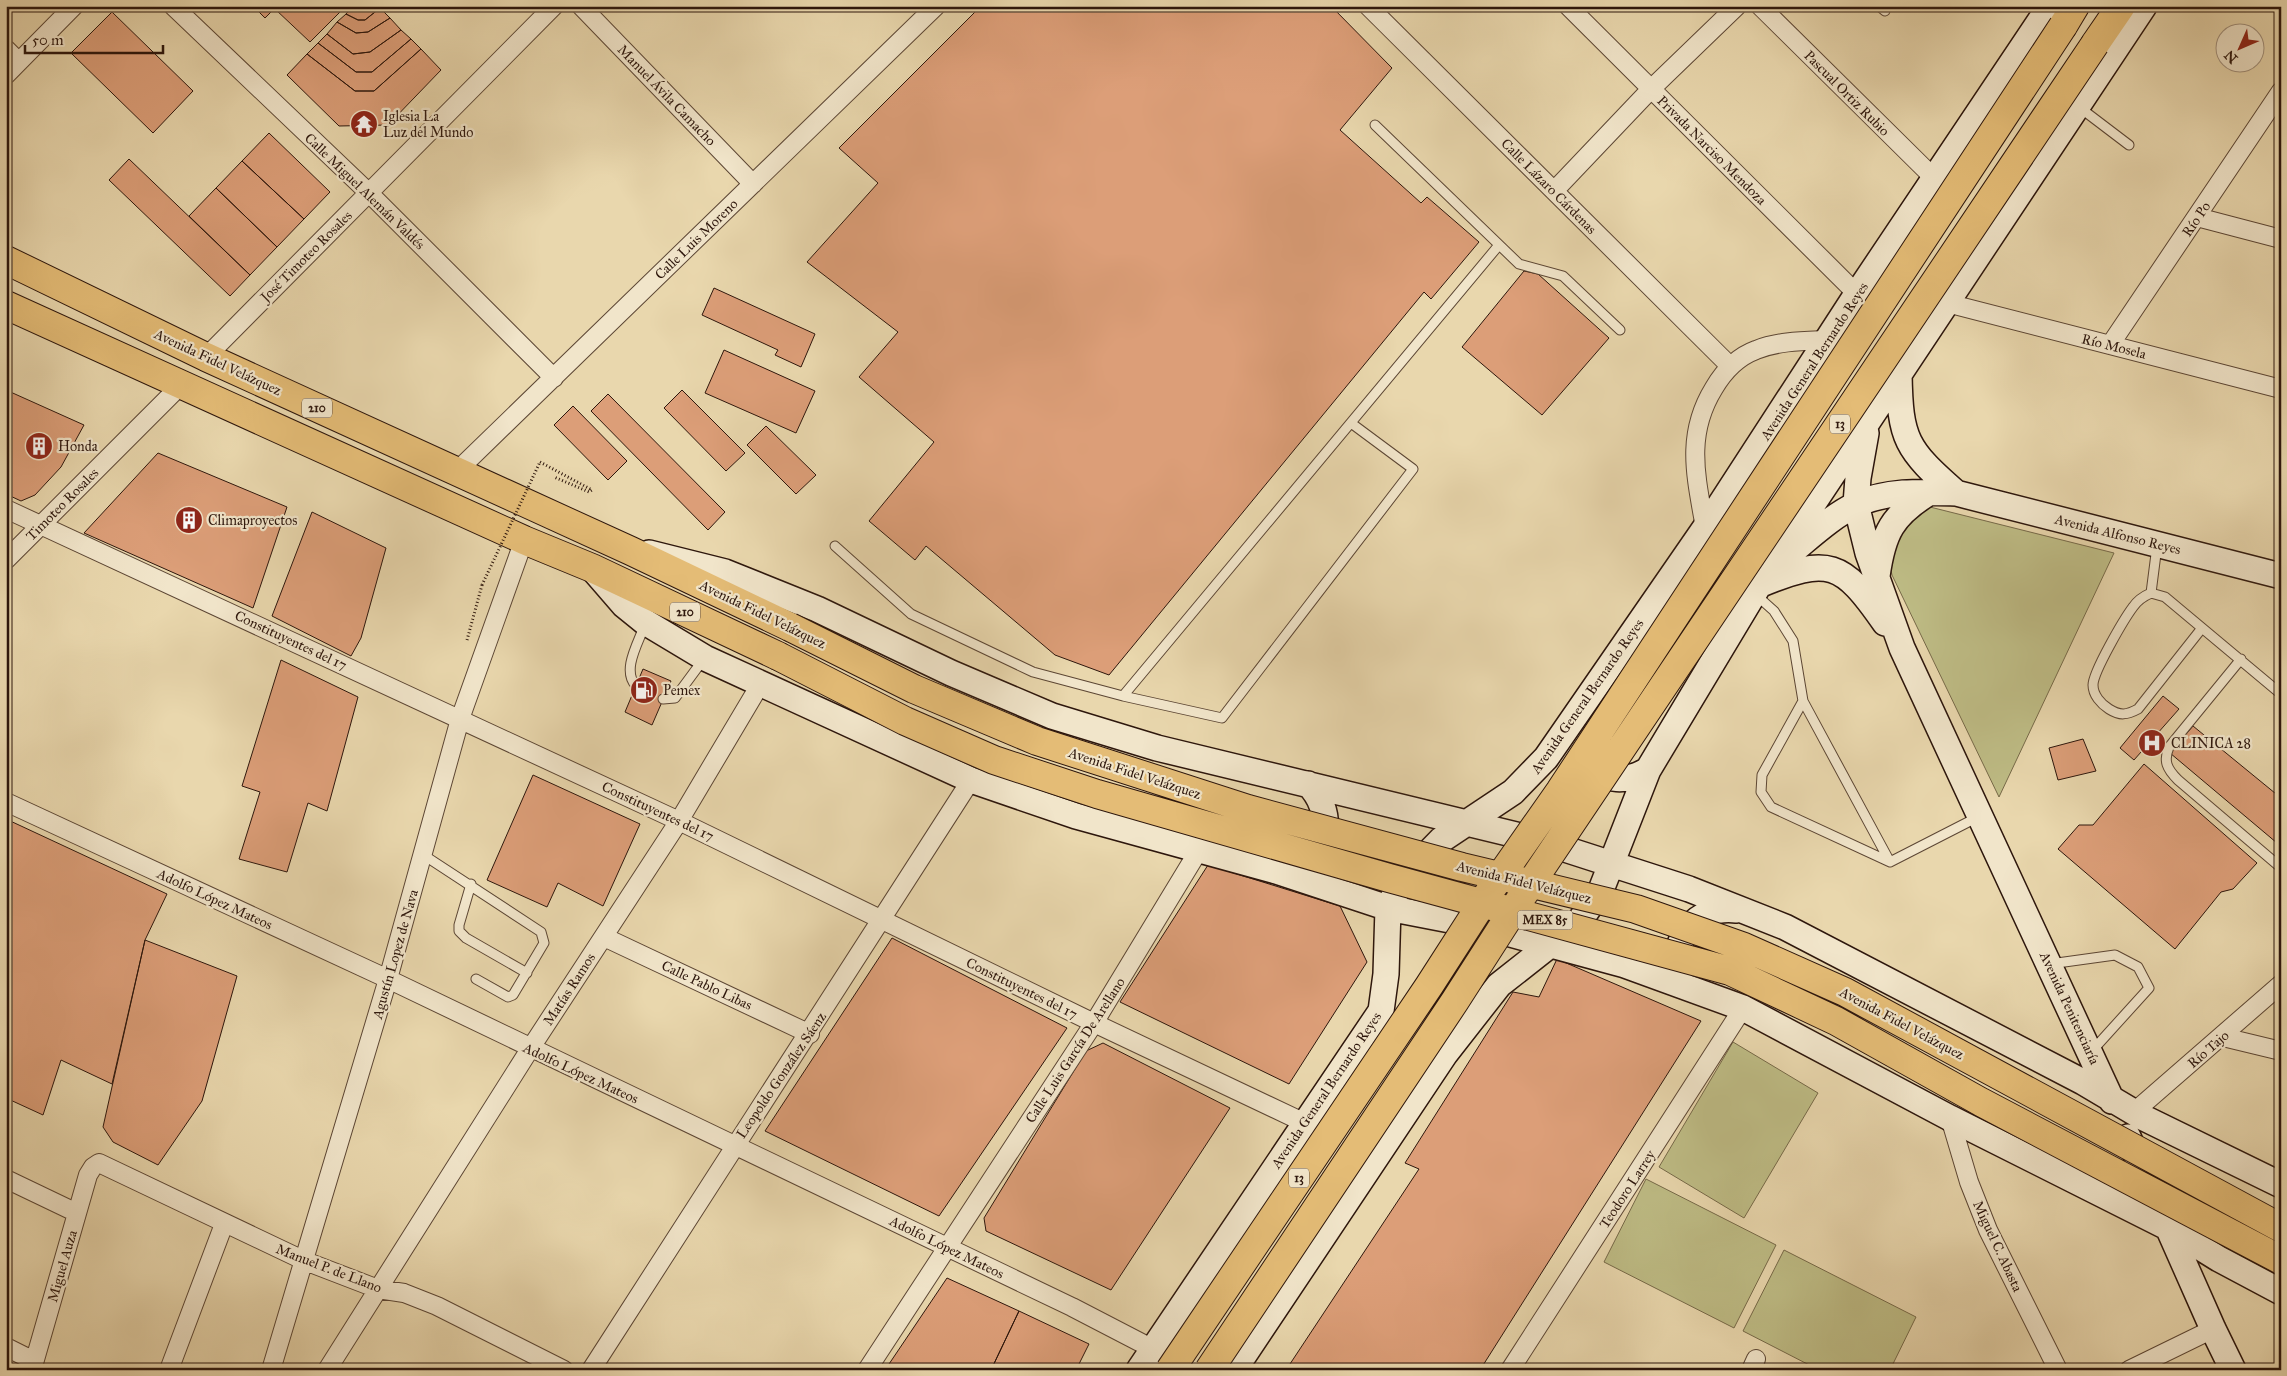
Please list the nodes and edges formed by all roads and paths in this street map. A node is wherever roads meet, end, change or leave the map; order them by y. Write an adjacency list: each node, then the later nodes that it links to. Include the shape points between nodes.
1 (74, 6): 14 (street)
2 (173, 6): 24 (street, Calle Miguel Alemán Valdés)
3 (554, 6): 24 (street, José Timoteo Rosales)
4 (581, 6): 22 (street, Manuel Ávila Camacho)
5 (936, 6): 22 (street, Calle Luis Moreno)
6 (1368, 6): 23 (street, Calle Lázaro Cárdenas)
7 (1568, 6): 16 (street, Privada Narciso Mendoza)
8 (1737, 6): 16 (street)
9 (1760, 6): 21 (street, Pascual Ortiz Rubio)
10 (2121, 6): 145 (main road, 13, bridge, via 1523,895 1450,1010)
11 (2144, 6): 18 (street)
12 (2063, 13): 21 (street, Avenida General Bernardo Reyes); 144 (main road, Avenida General Bernardo Reyes / 13, bridge, via 1560,791)
13 (6, 49): 14 (street)
14 (19, 62): 15 (street)
15 (6, 75)
16 (1651, 89): 23 (street); 29 (street, Privada Narciso Mendoza)
17 (2281, 91): 25 (street, Río Po)
18 (2078, 107): 20 (lane); 30 (street)
19 (1375, 125): 27 (lane)
20 (2128, 145)
21 (1935, 179): 29 (street, Avenida General Bernardo Reyes)
22 (753, 184): 38 (street, Calle Luis Moreno)
23 (1554, 191): 36 (street, Calle Lázaro Cárdenas)
24 (369, 193): 35 (street, José Timoteo Rosales); 38 (street, Calle Miguel Alemán Valdés)
25 (2197, 218): 26 (street); 34 (street, Río Po)
26 (2281, 239)
27 (1499, 245): 32 (lane, via 1518,264 1563,276); 42 (lane)
28 (13, 261): 35 (main road, Avenida Fidel Velázquez / 210)
29 (1857, 294): 33 (street, Avenida General Bernardo Reyes)
30 (1947, 303): 34 (street, Río Mosela); 37 (street)
31 (9, 307): 39 (main road, Avenida Fidel Velázquez / 210)
32 (1620, 330)
33 (1827, 340): 36 (street, via 1755,350); 50 (street, Avenida General Bernardo Reyes)
34 (2110, 345): 40 (street, Río Mosela)
35 (206, 357): 43 (main road, Avenida Fidel Velázquez / 210)
36 (1730, 366): 50 (street, via 1706,402 1694,444)
37 (1899, 373): 41 (street); 46 (street, Avenida Alfonso Reyes, via 1900,410 1908,442 1919,458)
38 (554, 378): 43 (street, Calle Luis Moreno)
39 (182, 384): 49 (street, Timoteo Rosales); 51 (main road, Avenida Fidel Velázquez / 210)
40 (2281, 389)
41 (1869, 421): 47 (street, Avenida Penitenciaría); 59 (street)
42 (1351, 423): 72 (lane); 72 (lane, via 1413,469 1222,718)
43 (456, 472): 54 (main road, Avenida Fidel Velázquez / 210)
44 (554, 477): 60 (path, bridge, via 589,492 592,490 540,462)
45 (1930, 492): 46 (street, Avenida Alfonso Reyes); 47 (street, Avenida Alfonso Reyes, via 1883,496); 57 (street, via 1909,507 1890,527 1880,550)
46 (1956, 493): 52 (street, Avenida Alfonso Reyes)
47 (1856, 504): 57 (street, Avenida Penitenciaría, via 1861,532); 59 (street, Avenida Alfonso Reyes, via 1822,528)
48 (6, 508): 49 (street, Constituyentes del 17)
49 (41, 525): 55 (street, Timoteo Rosales); 75 (street, Constituyentes del 17)
50 (1705, 528): 76 (street, Avenida General Bernardo Reyes)
51 (524, 540): 56 (main road, Avenida Fidel Velázquez / 210); 75 (street, Agustín Lopez de Nava)
52 (2157, 544): 58 (street, Avenida Alfonso Reyes); 61 (lane)
53 (836, 546): 72 (lane, via 919,620 1033,672)
54 (631, 551): 63 (main road, Avenida Fidel Velázquez / 210); 79 (street, via 678,559 724,572 817,610 1052,716 1157,748)
55 (6, 560)
56 (592, 568): 62 (street, via 624,605); 66 (main road, Avenida Fidel Velázquez / 210)
57 (1877, 576): 65 (street, Avenida Penitenciaría)
58 (2281, 576)
59 (1760, 583): 65 (street, Avenida Penitenciaría, via 1808,568 1836,570 1861,591); 74 (lane, via 1793,641); 77 (street)
60 (482, 585)
61 (2151, 593): 64 (lane, via 2165,596); 64 (lane, via 2133,606 2096,672 2095,694 2106,708 2124,714 2138,709)
62 (645, 622): 67 (street); 70 (lane, via 630,668 630,678)
63 (790, 627): 125 (main road, Avenida Fidel Velázquez / MEX 85, bridge, via 914,689 1037,741 1248,809 1462,867 1636,909 1744,947 1854,997)
64 (2202, 628): 68 (lane)
65 (1902, 648): 81 (street, Avenida Penitenciaría)
66 (778, 656): 128 (main road, Avenida Fidel Velázquez / MEX 85, bridge, via 905,721 1013,766 1097,794 1730,971 1836,1021 1981,1102)
67 (705, 658): 69 (street); 73 (lane, via 675,698)
68 (2241, 660): 71 (lane); 88 (lane, via 2169,747 2166,762 2178,780 2279,866)
69 (761, 683): 78 (street); 82 (street, Matías Ramos)
70 (636, 686)
71 (2281, 694)
72 (1123, 696)
73 (663, 699)
74 (1803, 701): 86 (lane); 86 (lane, via 1762,775 1761,792 1771,807)
75 (460, 719): 82 (street, Constituyentes del 17); 85 (street, Agustín Lopez de Nava)
76 (1571, 722): 77 (street, via 1569,739 1574,753 1595,773 1623,780); 83 (street, Avenida General Bernardo Reyes, via 1529,777 1513,792)
77 (1648, 770): 87 (street)
78 (971, 780): 84 (street, via 1076,816); 93 (street, Leopoldo González Sáenz)
79 (1308, 784): 83 (street); 89 (street, via 1316,792 1326,814 1324,838 1310,858 1294,868)
80 (6, 802): 98 (street, Adolfo López Mateos)
81 (1981, 816): 86 (lane); 96 (street, Avenida Penitenciaría)
82 (678, 820): 93 (street, Constituyentes del 17); 94 (street, Matías Ramos)
83 (1466, 823): 87 (street); 91 (street, Avenida General Bernardo Reyes, via 1441,840 1410,869)
84 (1199, 850): 89 (street); 104 (street, Calle Luis García De Arellano)
85 (422, 854): 90 (lane); 98 (street, Agustín Lopez de Nava)
86 (1890, 862)
87 (1611, 863): 92 (street); 95 (street, via 1589,910 1579,922)
88 (2281, 864)
89 (1276, 871): 91 (street)
90 (471, 884): 97 (lane, via 459,931); 97 (lane, via 541,932 544,943)
91 (1388, 908): 95 (street); 103 (street, Avenida General Bernardo Reyes)
92 (1739, 910): 101 (street, via 1716,910 1704,914 1686,930 1680,940 1677,958); 111 (street, via 1785,926)
93 (882, 919): 104 (street, Constituyentes del 17); 105 (street, Leopoldo González Sáenz)
94 (604, 937): 105 (street, Calle Pablo Libas); 107 (street, Matías Ramos)
95 (1551, 943): 101 (street, via 1656,975); 110 (street, via 1499,985)
96 (2049, 964): 109 (street, Avenida Penitenciaría); 109 (lane, via 2115,955 2138,967 2149,988)
97 (527, 973): 99 (lane, via 508,997)
98 (388, 979): 107 (street, Adolfo López Mateos); 129 (street, Agustín Lopez de Nava)
99 (476, 979)
100 (2281, 984): 106 (street, Río Tajo)
101 (1684, 987): 102 (street)
102 (1743, 1008): 114 (street); 136 (street, Teodoro Larrey)
103 (1381, 1011): 110 (street, via 1407,1005 1432,1016 1445,1040); 115 (street, Avenida General Bernardo Reyes)
104 (1094, 1023): 115 (street, Constituyentes del 17); 126 (street, Calle Luis García De Arellano)
105 (810, 1034): 116 (street, Leopoldo González Sáenz)
106 (2223, 1036): 108 (street); 113 (street, Río Tajo)
107 (530, 1049): 116 (street, Adolfo López Mateos); 130 (street, Matías Ramos)
108 (2281, 1051)
109 (2090, 1052): 112 (street, Avenida Penitenciaría)
110 (1445, 1054): 146 (street)
111 (2083, 1082): 112 (street); 119 (street, via 2094,1102 2094,1130 2082,1155)
112 (2110, 1097): 113 (street); 124 (street, Avenida Penitenciaría)
113 (2134, 1112): 117 (street)
114 (1950, 1118): 119 (street); 147 (street, Miguel C. Abasta, via 1969,1182 1988,1230)
115 (1305, 1123): 134 (street, Avenida General Bernardo Reyes)
116 (735, 1146): 126 (street, Adolfo López Mateos); 141 (street, Leopoldo González Sáenz)
117 (2237, 1162): 121 (street); 127 (street, via 2213,1175 2200,1198 2199,1224 2210,1249)
118 (96, 1164): 122 (street, Miguel Auza, via 88,1174); 123 (street, Manuel P. de Llano, via 109,1166)
119 (2058, 1171): 124 (street)
120 (6, 1179): 122 (street)
121 (2281, 1185)
122 (77, 1213): 135 (street, Miguel Auza)
123 (224, 1224): 129 (street, Manuel P. de Llano); 137 (street)
124 (2169, 1228): 127 (street); 132 (street, Avenida Penitenciaría)
125 (2281, 1228)
126 (947, 1247): 134 (street, Adolfo López Mateos); 142 (street, Calle Luis García De Arellano)
127 (2219, 1259): 131 (street)
128 (2281, 1260)
129 (305, 1261): 130 (street, Manuel P. de Llano); 138 (street, Agustín Lopez de Nava)
130 (378, 1289): 139 (street, Matías Ramos); 140 (street, Manuel P. de Llano, via 404,1293 437,1306)
131 (2281, 1292)
132 (2213, 1329): 148 (street); 149 (street, Avenida Penitenciaría)
133 (6, 1347): 135 (street)
134 (1153, 1348): 143 (street, Avenida General Bernardo Reyes)
135 (33, 1365)
136 (1515, 1368)
137 (169, 1370)
138 (271, 1370)
139 (327, 1370)
140 (564, 1370)
141 (591, 1370)
142 (867, 1370)
143 (1139, 1370)
144 (1170, 1370)
145 (1209, 1370)
146 (1234, 1370)
147 (2058, 1370)
148 (2129, 1370)
149 (2233, 1370)

